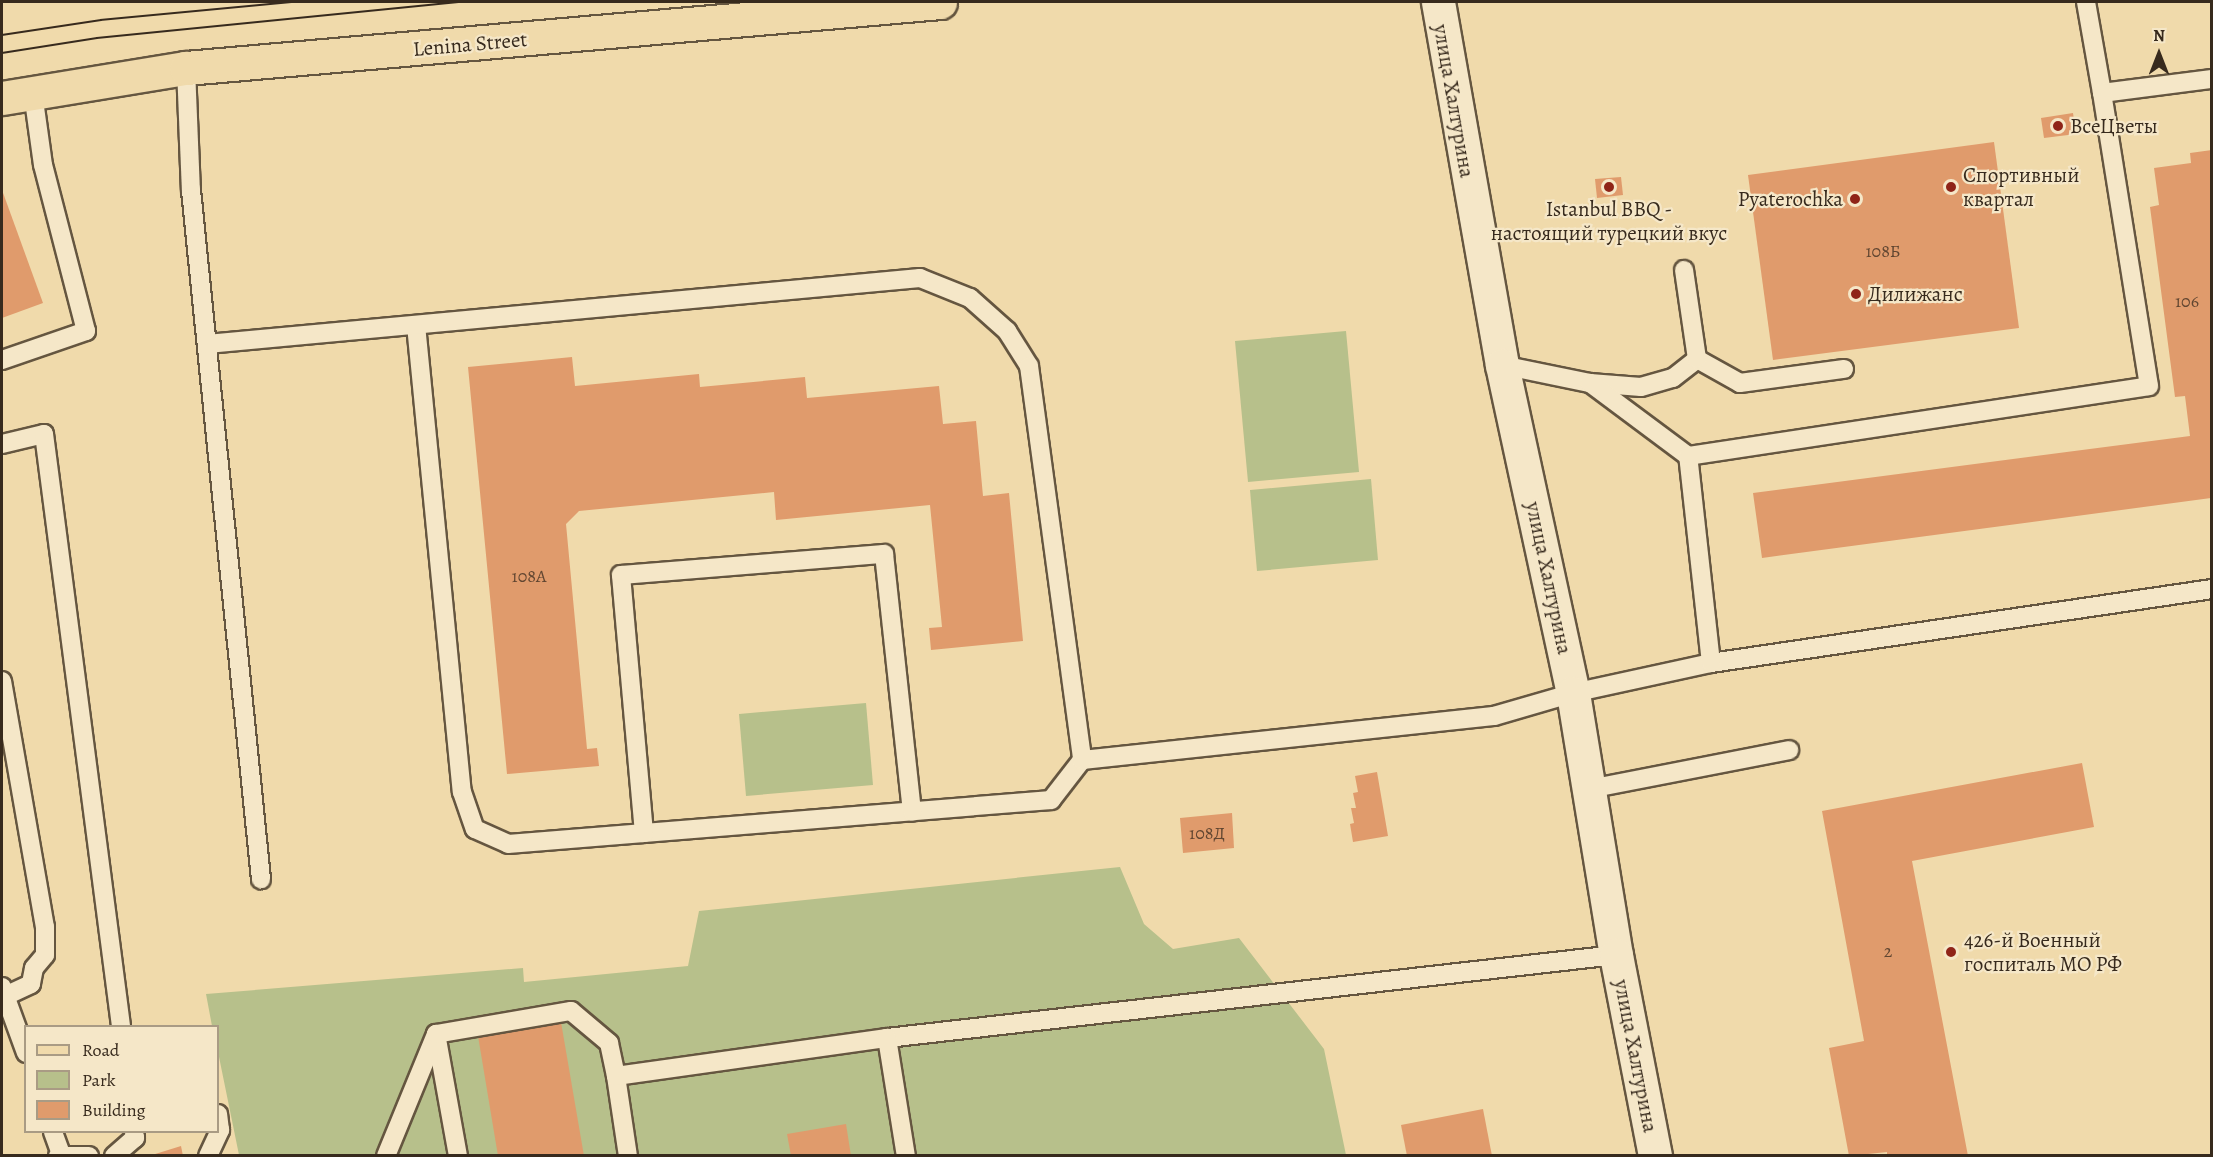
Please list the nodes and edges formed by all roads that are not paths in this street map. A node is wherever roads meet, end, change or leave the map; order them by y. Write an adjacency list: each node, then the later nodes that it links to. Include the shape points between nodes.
1 (940, 2): 4 (main road, Lenina Street)
2 (1438, 2): 13 (street, улица Халтурина)
3 (2086, 2): 6 (lane)
4 (186, 68): 7 (main road, Lenina Street); 10 (lane, via 190,180)
5 (2211, 80): 6 (lane)
6 (2102, 93): 17 (lane, via 2149,386)
7 (17, 96): 12 (lane, via 43,165 86,331)
8 (1684, 270): 11 (lane)
9 (416, 325): 10 (lane); 23 (lane, via 920,278 970,298 1007,331 1029,366); 26 (lane, via 462,792 476,829 508,843)
10 (207, 344): 27 (lane)
11 (1697, 359): 14 (lane, via 1740,383); 15 (lane, via 1673,378 1653,386)
12 (2, 360)
13 (1502, 365): 15 (lane); 21 (street, улица Халтурина)
14 (1844, 369)
15 (1590, 383): 17 (lane)
16 (2, 444): 30 (lane, via 44,434)
17 (1688, 456): 19 (lane)
18 (2211, 589): 19 (lane)
19 (1711, 663): 21 (lane)
20 (2, 681): 29 (lane, via 45,927 45,955 34,968 31,984)
21 (1574, 693): 23 (lane, via 1494,716); 24 (street, улица Халтурина)
22 (1789, 750): 24 (lane)
23 (1082, 760): 25 (lane, via 1051,800)
24 (1589, 789): 28 (street, улица Халтурина)
25 (912, 812): 26 (lane); 26 (lane, via 884,554 621,575)
26 (644, 833)
27 (261, 879)
28 (1616, 955): 32 (lane); 46 (street, улица Халтурина)
29 (3, 990): 33 (lane)
30 (121, 1025)
31 (436, 1034): 34 (lane, via 571,1011 609,1043); 42 (lane); 43 (lane)
32 (887, 1038): 34 (lane); 45 (lane)
33 (24, 1048)
34 (616, 1077): 44 (lane)
35 (54, 1133): 38 (lane)
36 (135, 1133): 40 (lane, via 135,1138)
37 (219, 1133): 41 (lane)
38 (60, 1155): 39 (lane)
39 (89, 1155)
40 (114, 1155)
41 (208, 1155)
42 (386, 1155)
43 (458, 1155)
44 (627, 1155)
45 (906, 1155)
46 (1655, 1155)

